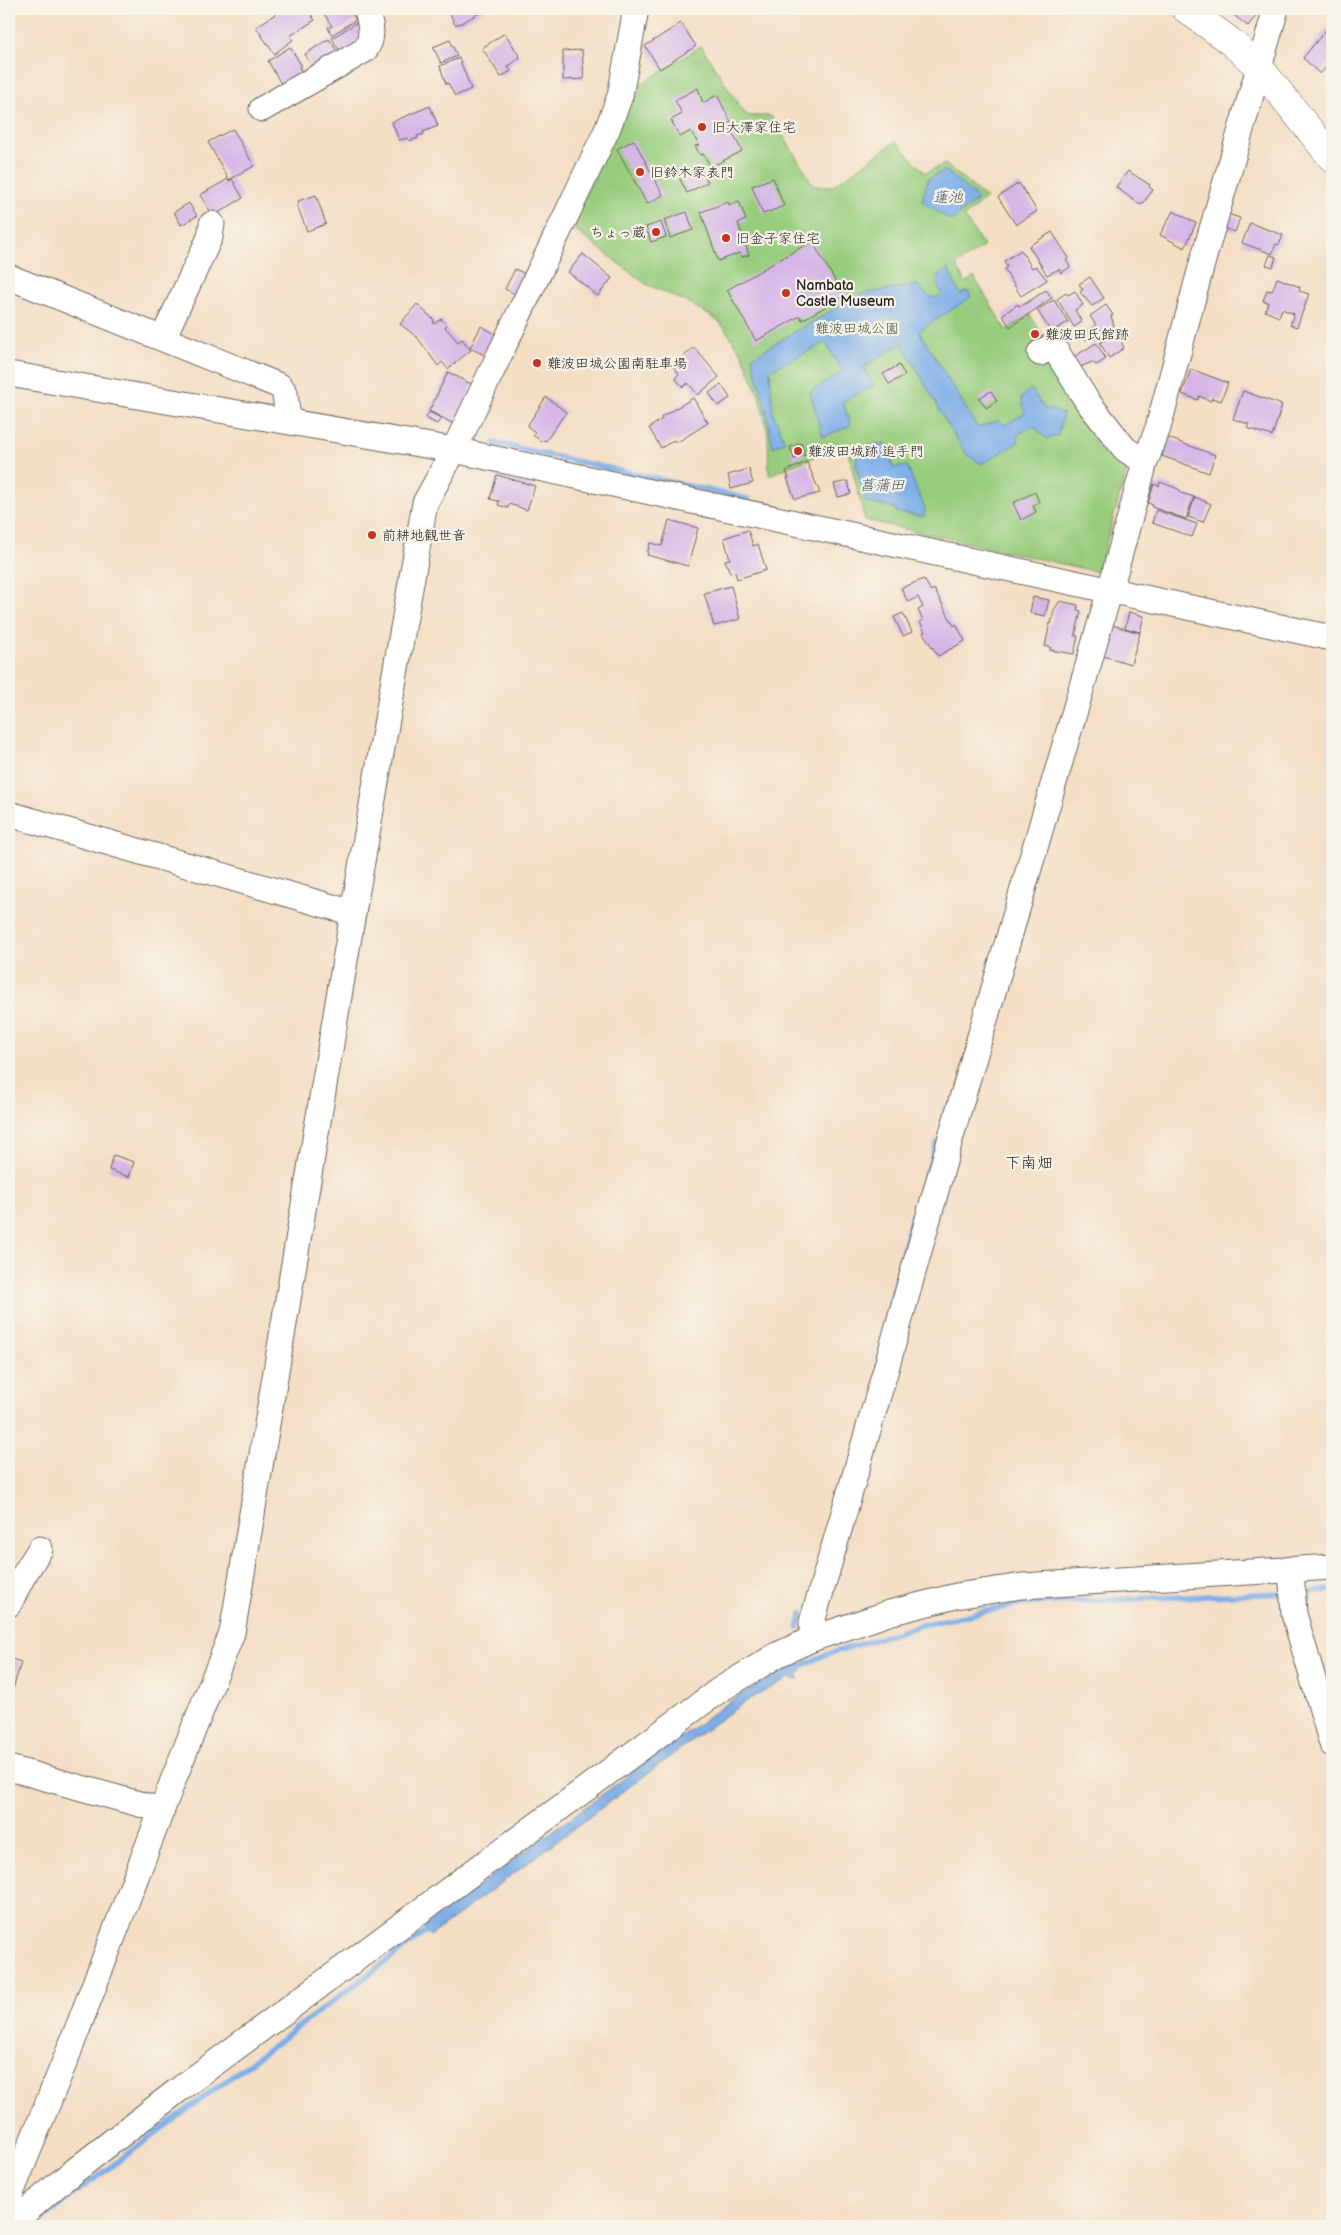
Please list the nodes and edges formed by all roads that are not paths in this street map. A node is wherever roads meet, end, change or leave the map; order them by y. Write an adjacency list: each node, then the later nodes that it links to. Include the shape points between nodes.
1 (367, 9): 6 (street, via 372,32 371,42 365,50)
2 (636, 9): 14 (street, via 620,96 607,130)
3 (1186, 9): 5 (main road)
4 (1276, 9): 5 (street)
5 (1259, 67): 7 (main road); 15 (street, via 1158,428)
6 (262, 109)
7 (1332, 158)
8 (212, 224): 10 (street, via 210,237)
9 (9, 277): 10 (street)
10 (163, 338): 13 (street, via 280,386 286,393)
11 (1040, 353): 15 (street, via 1053,346 1103,422 1125,449)
12 (9, 374): 13 (street)
13 (288, 420): 14 (street)
14 (454, 450): 16 (street); 19 (street, via 425,503)
15 (1145, 462): 16 (street)
16 (1110, 590): 17 (street); 24 (street, via 812,1622)
17 (1332, 638)
18 (9, 814): 19 (street)
19 (353, 913): 27 (street, via 232,1633)
20 (40, 1549): 23 (street)
21 (1332, 1567): 22 (street)
22 (1291, 1574): 24 (street, via 1048,1584 985,1591 889,1614); 25 (street, via 1293,1606)
23 (9, 1604)
24 (812, 1639): 29 (street, via 777,1655 718,1691 176,2091)
25 (1332, 1744)
26 (9, 1768): 27 (street)
27 (161, 1810): 28 (street)
28 (9, 2198)
29 (9, 2226)

